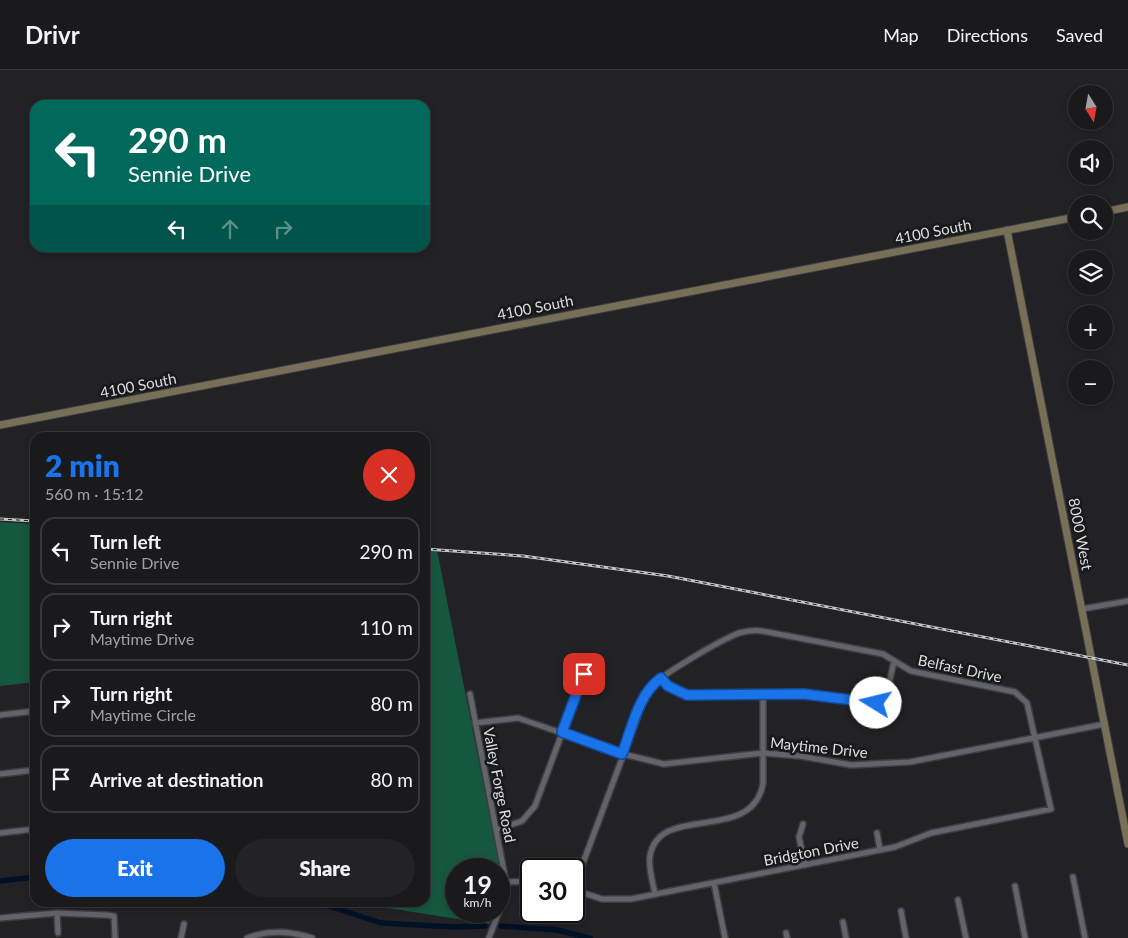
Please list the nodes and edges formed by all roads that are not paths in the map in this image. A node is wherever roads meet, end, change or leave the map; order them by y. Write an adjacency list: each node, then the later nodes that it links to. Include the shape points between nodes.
1 (1128, 207): 2 (main road)
2 (1113, 210)
3 (1068, 219): 4 (main road, 4100 South)
4 (1007, 230): 5 (main road, 4100 South); 7 (main road, 8000 West)
5 (0, 425)
6 (1128, 601): 7 (street)
7 (1082, 609): 16 (main road, 8000 West)
8 (894, 661): 10 (street, Belfast Drive, via 883,654 752,630 736,634); 12 (street, via 885,703 812,695); 18 (street, Belfast Drive, via 911,671 1015,692 1028,703)
9 (584, 674): 17 (street)
10 (661, 678): 12 (street, via 668,686 687,695); 19 (street, via 645,695)
11 (470, 694): 15 (street, Valley Forge Road)
12 (763, 695): 20 (street)
13 (30, 712): 14 (street)
14 (0, 715)
15 (476, 723): 17 (street, Maytime Drive, via 518,718); 27 (street, Valley Forge Road)
16 (1105, 724): 18 (street, Maytime Drive); 23 (main road, 8000 West)
17 (562, 732): 19 (street, Maytime Drive); 27 (street, via 535,806 522,820)
18 (1036, 738): 20 (street, Maytime Drive, via 881,765 851,765); 24 (street, Belfast Drive)
19 (622, 754): 20 (street, Maytime Drive, via 644,761 680,764 740,754); 33 (street)
20 (763, 754): 39 (street, via 761,795 750,810 731,818 671,830 659,837 649,858)
21 (30, 771): 22 (street)
22 (0, 774)
23 (1124, 805): 30 (main road, 8000 West)
24 (1050, 809): 31 (street, Bridgton Drive, via 930,833 910,843)
25 (802, 824): 34 (street, via 799,837)
26 (30, 830): 28 (street)
27 (496, 830): 32 (street, Valley Forge Road)
28 (0, 833)
29 (877, 833): 31 (street)
30 (1128, 844)
31 (880, 850): 34 (street, Bridgton Drive)
32 (501, 858)
33 (585, 858)
34 (805, 865): 36 (street, Bridgton Drive)
35 (1073, 877): 58 (street)
36 (714, 883): 39 (street, Bridgton Drive); 53 (street)
37 (1015, 886): 57 (street)
38 (585, 892): 39 (street, Bridgton Drive, via 616,900)
39 (655, 894)
40 (958, 900): 56 (street)
41 (901, 911): 55 (street)
42 (57, 913): 43 (street); 47 (street); 49 (street, via 114,916)
43 (0, 918)
44 (843, 922): 54 (street)
45 (494, 923): 52 (street, Valley Forge Road)
46 (184, 924): 50 (street)
47 (58, 933)
48 (308, 937): 51 (street, via 270,932)
49 (116, 938)
50 (181, 938)
51 (247, 938)
52 (489, 938)
53 (725, 938)
54 (846, 938)
55 (906, 938)
56 (966, 938)
57 (1025, 938)
58 (1085, 938)

